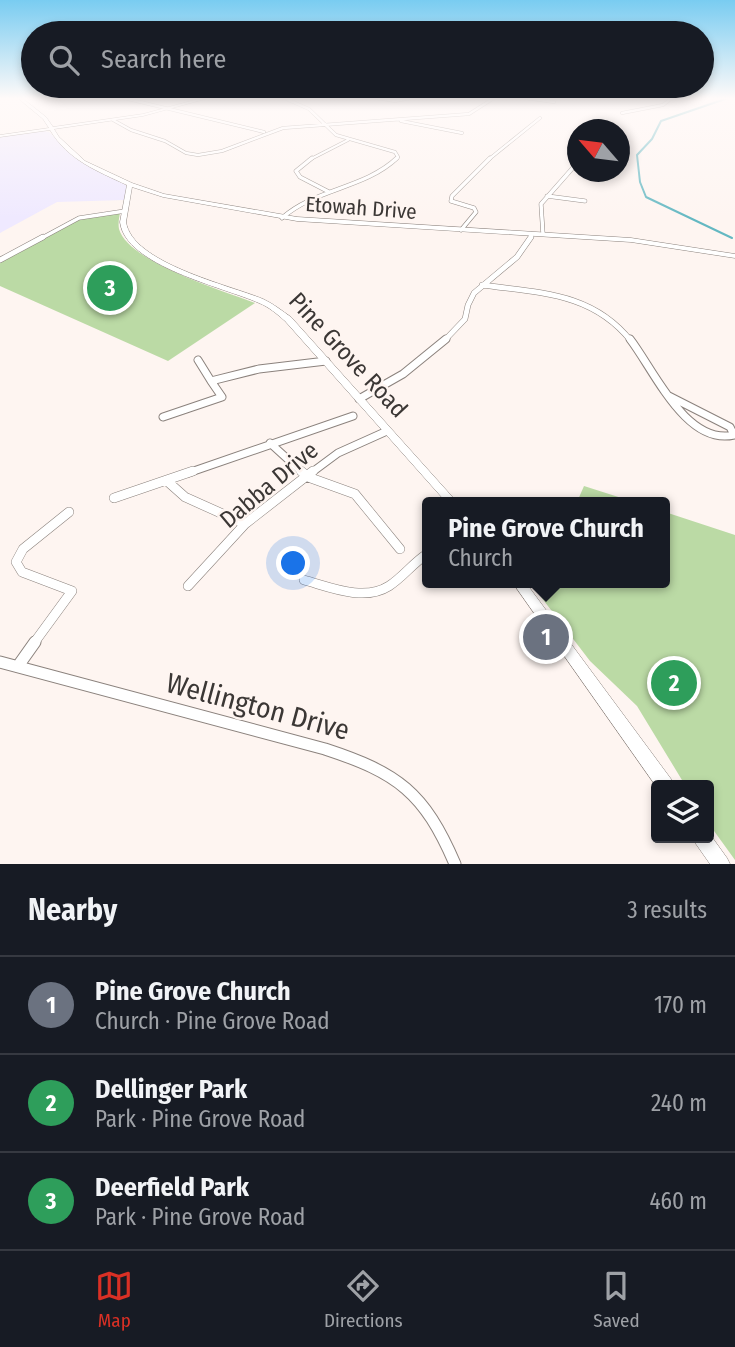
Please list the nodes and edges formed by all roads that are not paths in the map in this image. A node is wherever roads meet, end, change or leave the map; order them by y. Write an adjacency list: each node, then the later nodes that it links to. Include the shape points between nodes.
1 (58, 138): 8 (street, Etowah Drive, via 83,162)
2 (157, 138): 3 (street, via 190,154 220,152)
3 (250, 138)
4 (344, 138): 6 (street)
5 (513, 138): 16 (street, via 452,196 451,201 476,212)
6 (348, 140): 10 (street, via 296,171); 10 (street, via 395,152 398,157 373,177)
7 (567, 174): 12 (street)
8 (130, 184): 9 (street, Etowah Drive); 11 (street)
9 (150, 191): 11 (street); 15 (street, Etowah Drive)
10 (328, 192): 15 (street, via 301,202)
11 (134, 196): 14 (street)
12 (547, 196): 13 (street); 18 (street, via 540,208)
13 (585, 201)
14 (125, 211): 20 (street, via 75,219); 23 (street, Pine Grove Road, via 125,232 139,249 165,265 275,309)
15 (282, 218): 16 (street, Etowah Drive)
16 (461, 230): 17 (street, Etowah Drive)
17 (532, 234): 18 (street, Etowah Drive); 21 (street, via 522,252)
18 (543, 234): 19 (street, Etowah Drive, via 647,242)
19 (735, 256)
20 (0, 260)
21 (482, 285): 25 (street, via 589,304 609,317); 26 (street, via 466,308 465,319 437,351)
22 (198, 360): 24 (street)
23 (326, 360): 24 (street); 26 (street, Pine Grove Road)
24 (211, 381): 28 (street, via 222,397)
25 (669, 396): 25 (street, via 703,432 721,438 734,435 730,427)
26 (359, 399): 29 (street, Pine Grove Road)
27 (353, 415): 30 (street)
28 (163, 417)
29 (387, 431): 31 (street, Dabba Drive, via 338,453); 33 (street, Pine Grove Road)
30 (270, 443): 31 (street); 32 (street)
31 (308, 477): 36 (street, Dabba Drive); 37 (street, via 355,494)
32 (167, 481): 34 (street); 36 (street, via 185,497)
33 (447, 497)
34 (114, 498)
35 (69, 512): 43 (street, via 23,549 16,562 22,572 72,591)
36 (245, 524): 40 (street, Dabba Drive)
37 (400, 549)
38 (422, 557): 39 (street, via 376,592 360,593)
39 (304, 580)
40 (188, 586)
41 (523, 588): 44 (street)
42 (0, 663): 43 (street, Wellington Drive)
43 (18, 666): 46 (street, Wellington Drive, via 325,748 377,767 399,779 425,807)
44 (661, 780)
45 (706, 843): 47 (street)
46 (455, 864)
47 (721, 864)

